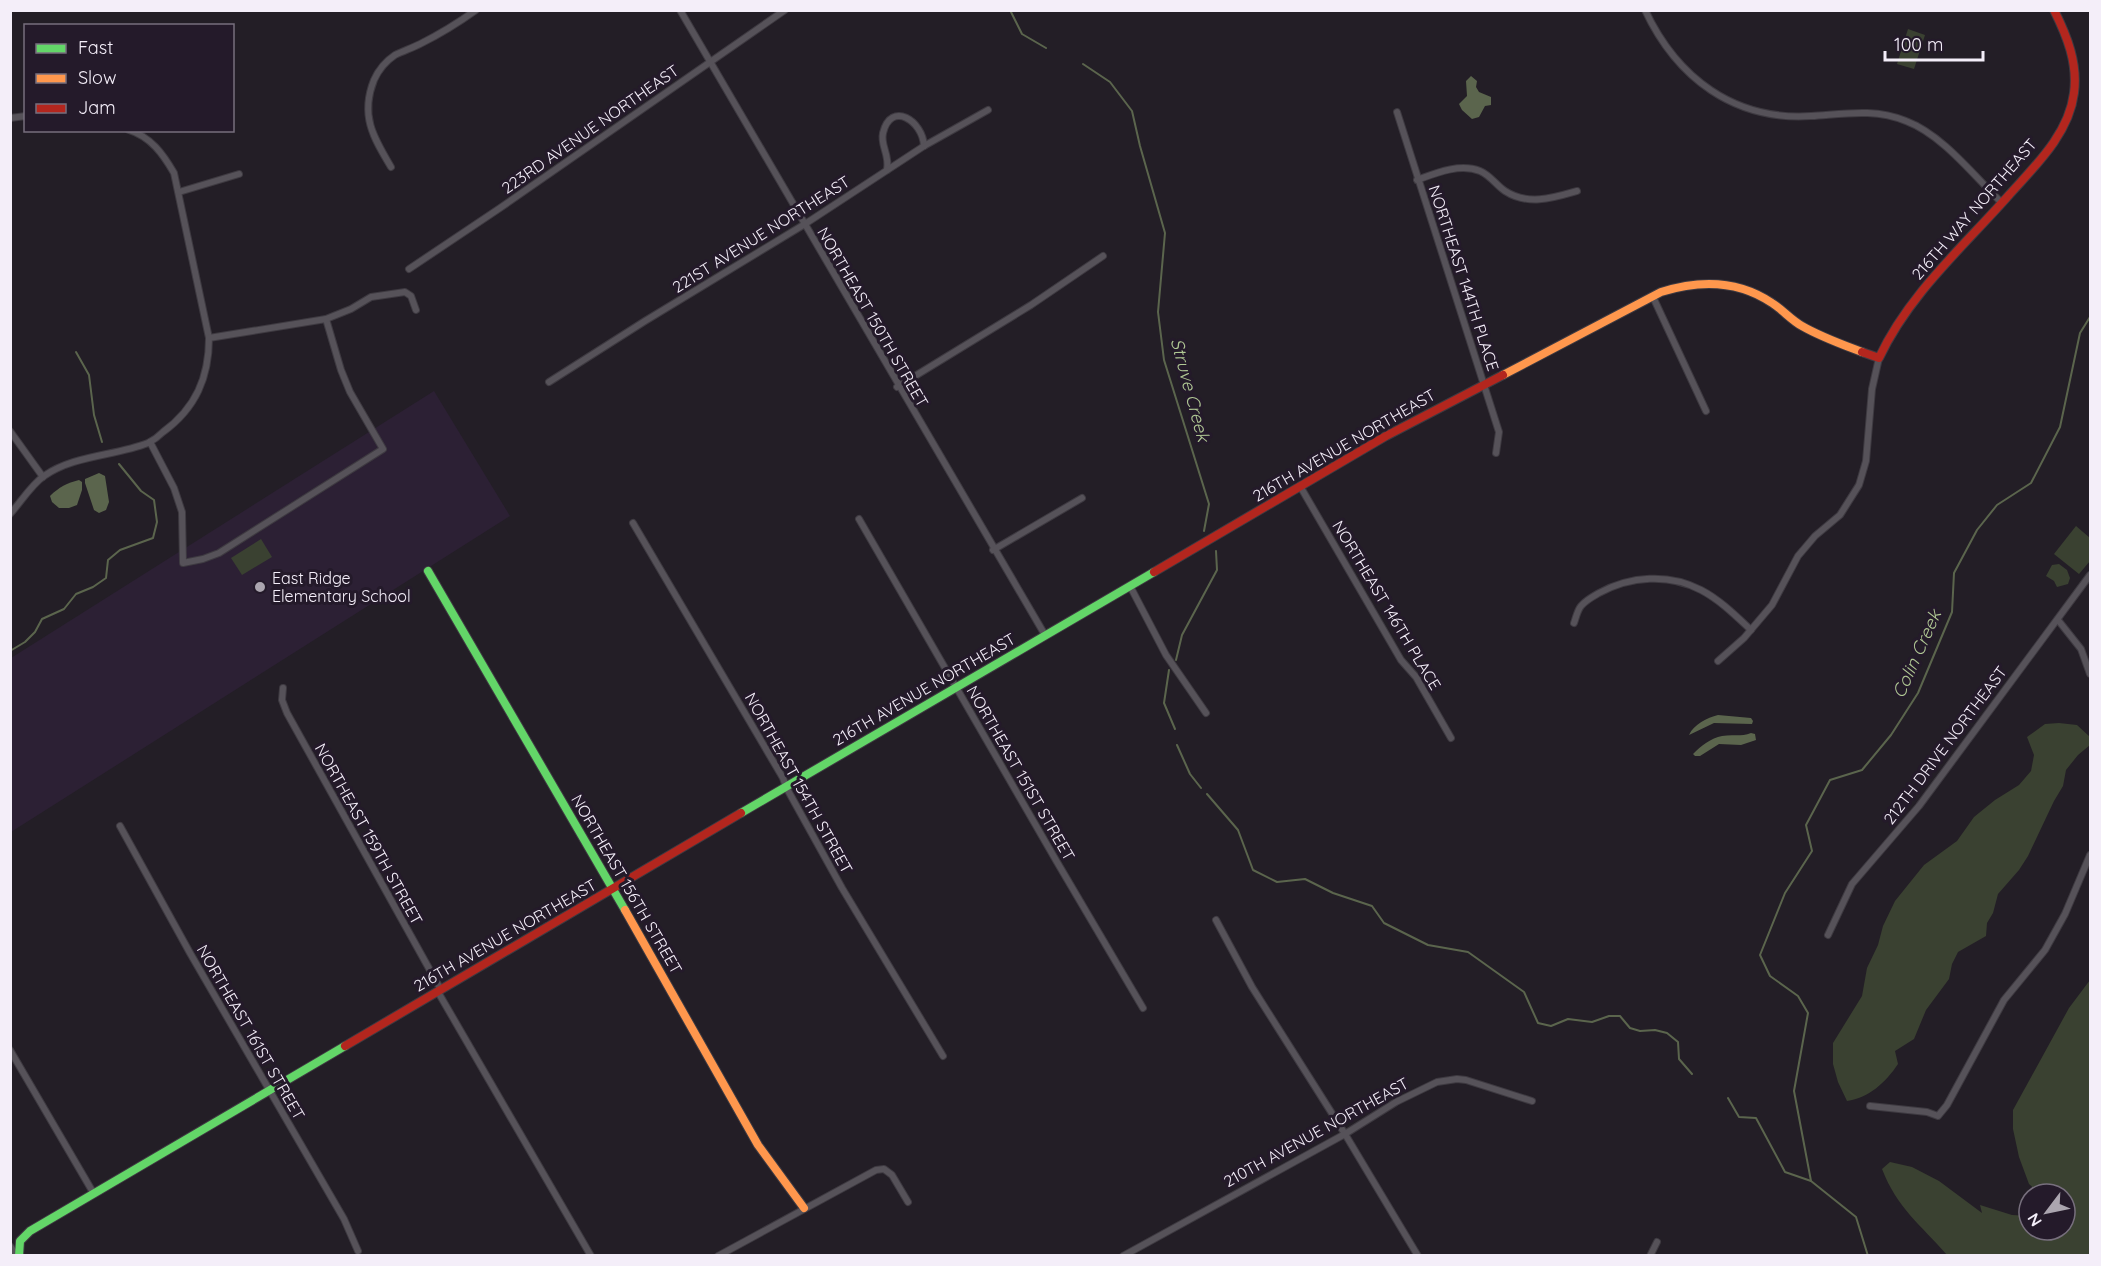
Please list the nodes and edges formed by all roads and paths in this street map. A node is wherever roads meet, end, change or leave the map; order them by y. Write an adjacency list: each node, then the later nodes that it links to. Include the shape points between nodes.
1 (476, 10): 11 (street, via 459,23 393,56 376,77 367,110 372,132)
2 (680, 10): 6 (street, NORTHEAST 150TH STREET)
3 (785, 10): 6 (street, 223RD AVENUE NORTHEAST)
4 (1646, 10): 17 (street, via 1668,52 1688,73 1736,104 1783,116 1856,112 1906,121 1936,138)
5 (2054, 10): 17 (street, 216TH WAY NORTHEAST, via 2069,42 2075,70 2069,113 2059,133)
6 (710, 62): 18 (street, NORTHEAST 150TH STREET); 20 (street, 223RD AVENUE NORTHEAST)
7 (988, 110): 10 (street, 221ST AVENUE NORTHEAST)
8 (1397, 112): 14 (street, NORTHEAST 144TH PLACE)
9 (134, 132): 16 (street, via 165,157)
10 (924, 146): 12 (street, 221ST AVENUE NORTHEAST); 12 (street, via 916,123 907,116 890,120 882,140 889,160)
11 (391, 167)
12 (887, 170): 18 (street, 221ST AVENUE NORTHEAST)
13 (239, 174): 16 (street)
14 (1418, 180): 15 (street, via 1463,168 1481,171 1520,198 1537,201); 27 (street, NORTHEAST 144TH PLACE)
15 (1577, 191)
16 (179, 192): 24 (street)
17 (2002, 203): 25 (street, 216TH WAY NORTHEAST, via 1905,311)
18 (805, 224): 26 (street, 221ST AVENUE NORTHEAST); 28 (street, NORTHEAST 150TH STREET)
19 (1103, 256): 28 (street)
20 (409, 269)
21 (1653, 297): 25 (street, 216TH AVENUE NORTHEAST, via 1693,284 1736,286 1771,302 1813,332); 27 (street, 216TH AVENUE NORTHEAST); 29 (street)
22 (416, 310): 23 (street, via 411,296 393,293 371,297)
23 (326, 319): 24 (street); 31 (street, via 350,392 383,449 219,552 183,563 182,512)
24 (208, 338): 31 (street, via 209,359 195,398 171,426)
25 (1879, 358): 45 (street, 216TH WAY NORTHEAST, via 1872,389 1866,461 1859,484 1840,515 1798,556 1772,605)
26 (549, 382)
27 (1484, 384): 32 (street, NORTHEAST 144TH PLACE, via 1499,432); 34 (street, 216TH AVENUE NORTHEAST)
28 (897, 387): 39 (street, NORTHEAST 150TH STREET)
29 (1706, 411)
30 (10, 431): 33 (street)
31 (150, 442): 33 (street, via 63,466)
32 (1496, 453)
33 (43, 477): 36 (street)
34 (1300, 486): 42 (street, 216TH AVENUE NORTHEAST); 52 (street, NORTHEAST 146TH PLACE)
35 (1082, 498): 39 (street)
36 (10, 514)
37 (859, 519): 49 (street, NORTHEAST 151ST STREET)
38 (633, 523): 53 (street, NORTHEAST 154TH STREET)
39 (993, 550): 46 (street, NORTHEAST 150TH STREET)
40 (428, 571): 56 (street, NORTHEAST 156TH STREET)
41 (2091, 575): 43 (street, 212TH DRIVE NORTHEAST)
42 (1130, 586): 46 (street, 216TH AVENUE NORTHEAST); 51 (street, via 1166,655)
43 (2058, 620): 48 (street, via 2081,650); 58 (street, 212TH DRIVE NORTHEAST, via 1919,806 1852,884)
44 (1574, 623): 45 (street, via 1587,599 1610,587 1639,579 1670,579 1699,588 1719,600)
45 (1751, 630): 47 (street, 216TH WAY NORTHEAST)
46 (1045, 635): 49 (street, 216TH AVENUE NORTHEAST)
47 (1718, 662)
48 (2091, 674)
49 (957, 687): 53 (street, 216TH AVENUE NORTHEAST); 60 (street, NORTHEAST 151ST STREET)
50 (283, 688): 59 (street, NORTHEAST 159TH STREET, via 287,713)
51 (1206, 713)
52 (1450, 738)
53 (786, 787): 56 (street, 216TH AVENUE NORTHEAST); 62 (street, NORTHEAST 154TH STREET)
54 (120, 826): 63 (street, NORTHEAST 161ST STREET)
55 (2091, 855): 65 (street, via 2045,950 2004,1000 1947,1106 1938,1116)
56 (613, 889): 59 (street, 216TH AVENUE NORTHEAST); 69 (street, NORTHEAST 156TH STREET, via 758,1145)
57 (1216, 920): 66 (street, via 1252,987)
58 (1828, 935)
59 (439, 991): 63 (street, 216TH AVENUE NORTHEAST); 74 (street, NORTHEAST 159TH STREET)
60 (1143, 1008)
61 (10, 1050): 67 (street)
62 (944, 1056)
63 (270, 1091): 67 (street, 216TH AVENUE NORTHEAST); 72 (street, NORTHEAST 161ST STREET, via 344,1219)
64 (1532, 1101): 66 (street, 210TH AVENUE NORTHEAST, via 1466,1080 1437,1082)
65 (1870, 1106)
66 (1345, 1134): 76 (street, 210TH AVENUE NORTHEAST); 77 (street)
67 (94, 1194): 73 (street, 216TH AVENUE NORTHEAST, via 23,1236)
68 (908, 1202): 69 (street, via 884,1169)
69 (804, 1208): 75 (street)
70 (1657, 1242): 78 (street)
71 (10, 1246): 73 (street)
72 (358, 1251)
73 (18, 1256)
74 (591, 1256)
75 (718, 1256)
76 (1124, 1256)
77 (1418, 1256)
78 (1650, 1256)

